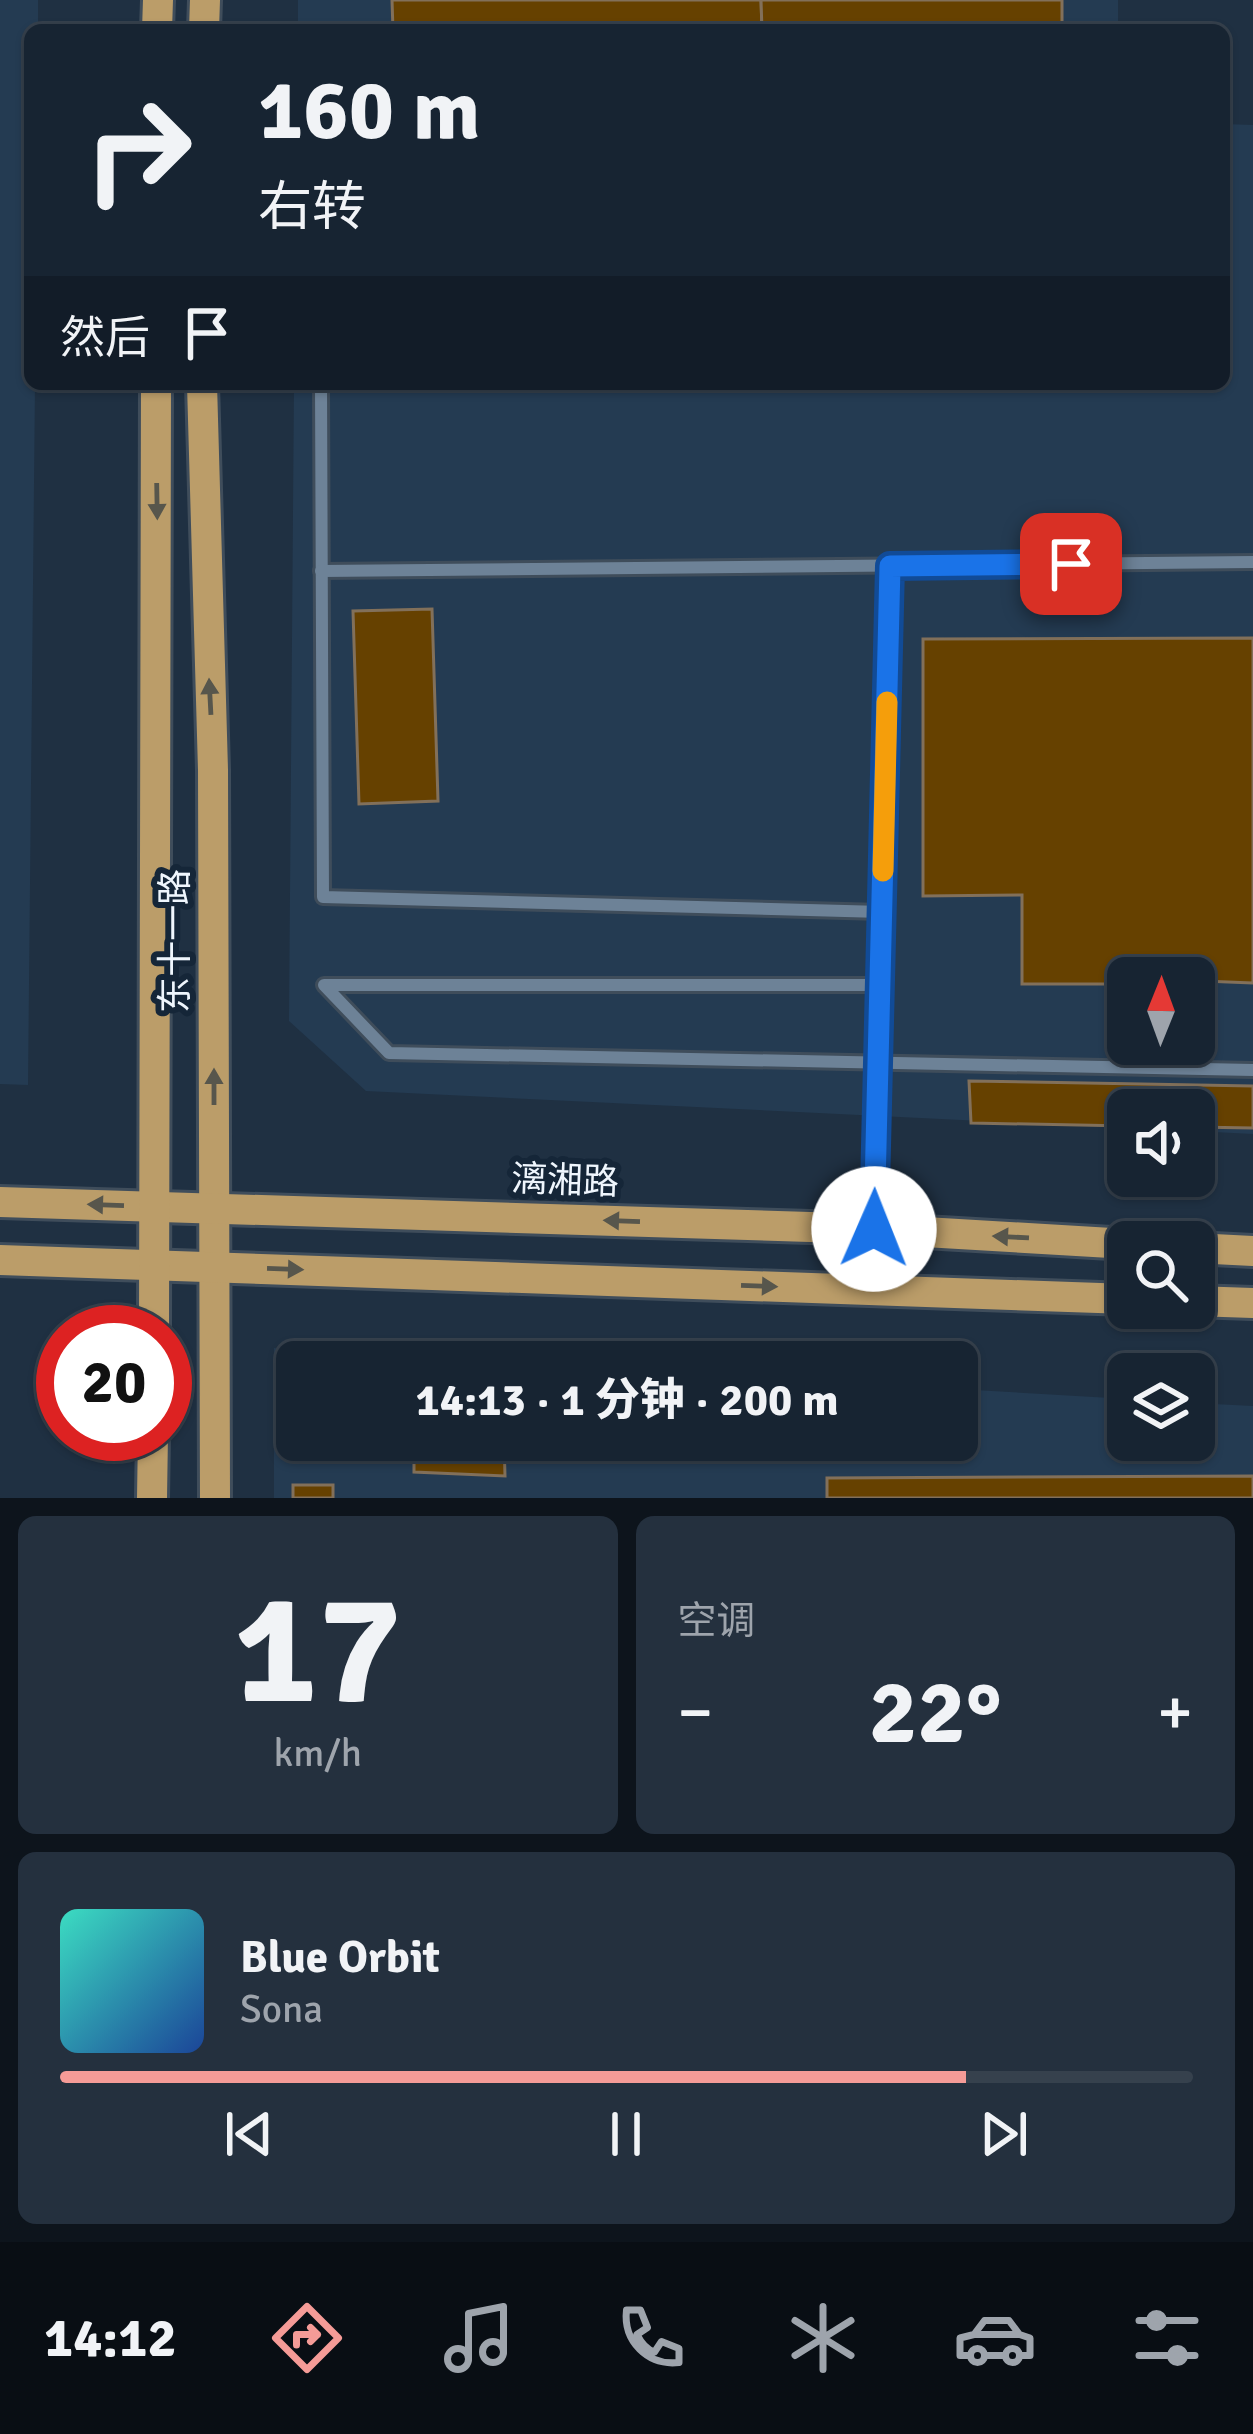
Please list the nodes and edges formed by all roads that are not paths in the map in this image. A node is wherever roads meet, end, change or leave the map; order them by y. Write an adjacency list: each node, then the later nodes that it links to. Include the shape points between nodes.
1 (156, 390): 12 (main road, 东十一路, one-way to 12)
2 (202, 390): 13 (main road, 东十一路, one-way to 2)
3 (321, 390): 6 (lane)
4 (1253, 562): 5 (lane)
5 (890, 566): 6 (lane); 7 (lane)
6 (322, 571): 7 (lane, via 323,897)
7 (882, 912): 8 (lane)
8 (880, 985): 9 (lane); 9 (lane, via 324,986 389,1053)
9 (878, 1064): 10 (lane); 14 (lane)
10 (1253, 1070)
11 (0, 1202): 12 (main road, 漓湘路, one-way to 11)
12 (155, 1207): 13 (main road, 漓湘路); 19 (main road, 东十一路)
13 (214, 1209): 14 (main road, 漓湘路, one-way to 13); 20 (main road, 东十一路)
14 (874, 1229): 15 (main road, 漓湘路, one-way to 14)
15 (1107, 1243)
16 (1215, 1249): 17 (main road)
17 (1253, 1251)
18 (0, 1260): 19 (main road)
19 (154, 1265): 20 (main road); 24 (main road, 东十一路)
20 (215, 1267): 21 (main road, one-way to 21); 27 (main road, 东十一路)
21 (1107, 1298)
22 (1215, 1302): 23 (main road)
23 (1253, 1303)
24 (154, 1305)
25 (153, 1461): 26 (main road)
26 (152, 1498)
27 (215, 1498)

